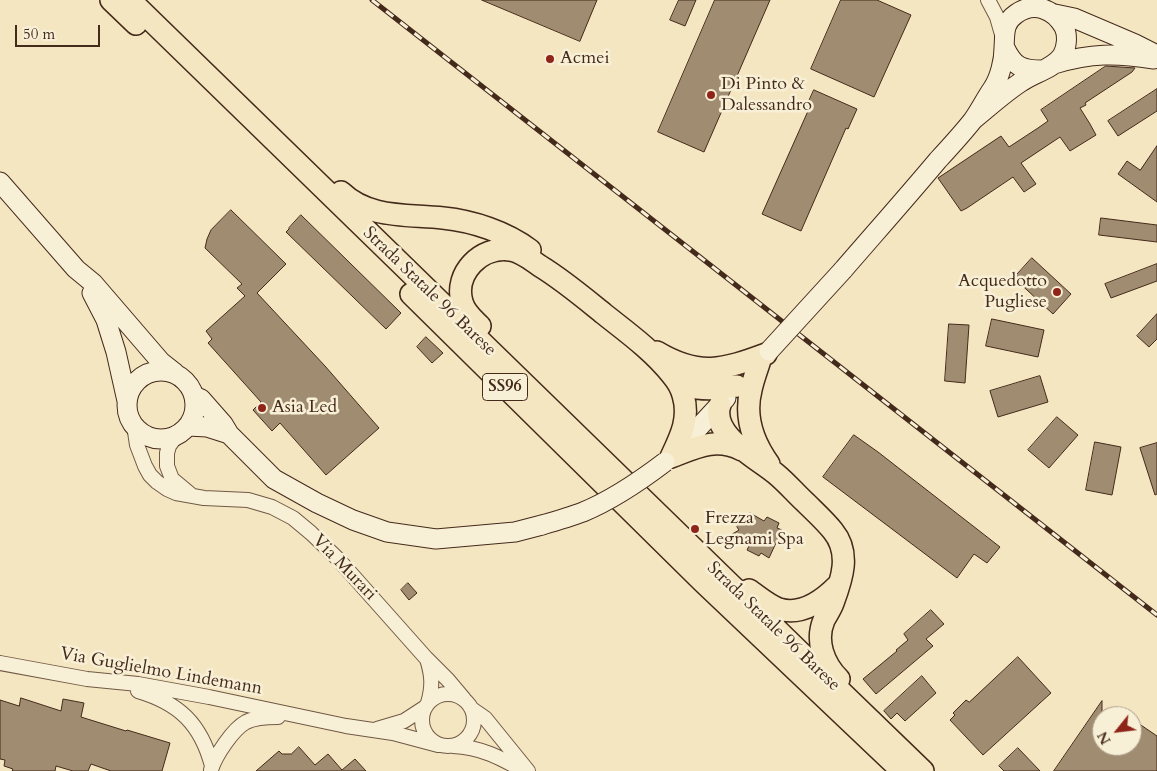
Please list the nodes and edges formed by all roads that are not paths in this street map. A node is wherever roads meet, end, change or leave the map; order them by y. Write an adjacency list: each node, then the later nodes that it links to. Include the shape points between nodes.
1 (111, 0): 44 (main road, Strada Statale 96 Barese / SS96, via 703,582)
2 (130, 0): 11 (main road, Strada Statale 96 Barese / SS96)
3 (988, 0): 6 (street, via 997,17)
4 (1032, 4): 5 (street); 6 (street, via 1015,14 1007,24)
5 (1055, 14): 7 (street, via 1074,18); 9 (street, via 1066,30 1066,44 1063,55)
6 (1004, 43): 9 (street, via 1010,58 1019,66 1030,70); 10 (street, via 1000,72)
7 (1157, 55)
8 (1157, 60): 9 (street, via 1118,54 1096,55)
9 (1048, 67): 10 (street, via 1023,80)
10 (973, 120): 16 (street, bridge, via 844,270)
11 (259, 126): 14 (main road, via 284,138 359,205 385,214 460,220 497,232 535,253); 23 (main road, Strada Statale 96 Barese / SS96)
12 (0, 182): 13 (street)
13 (76, 269): 17 (street, via 94,283); 21 (street, via 106,320)
14 (559, 278): 15 (main road); 23 (main road, via 521,253 500,250 474,262 464,274 461,288 462,302 468,315 522,368)
15 (640, 342): 16 (main road, via 676,363 700,368 730,366); 18 (main road)
16 (765, 355): 19 (street); 29 (main road, via 750,391 750,423 756,443)
17 (174, 373): 20 (street, via 190,386); 21 (street, via 154,371 144,375 130,390)
18 (672, 374): 19 (main road, via 696,388); 28 (main road, via 684,396 686,416 681,435)
19 (737, 386): 22 (street)
20 (194, 396): 25 (street, via 193,417); 26 (street, via 201,399)
21 (127, 400): 24 (street)
22 (720, 404): 27 (main road, via 718,414 722,426); 28 (street)
23 (557, 415): 31 (main road, Strada Statale 96 Barese / SS96)
24 (134, 425): 25 (street, via 154,438 166,439); 30 (street, Via Murari, via 140,455 150,474 167,489)
25 (182, 431): 26 (street, via 207,426); 30 (street, via 169,446 167,466 172,479)
26 (229, 434): 28 (street, bridge, via 274,479 324,507 387,532 436,539 515,532 542,526 599,504 641,480)
27 (742, 450): 28 (main road, via 733,445 710,444); 29 (main road)
28 (668, 459)
29 (777, 474): 32 (main road, via 838,538 844,565)
30 (190, 495): 33 (street, Via Murari, via 248,500 293,518 338,559)
31 (642, 500): 32 (main road, via 700,542 744,586 778,608 794,610 808,607); 45 (main road, Strada Statale 96 Barese / SS96)
32 (839, 584): 45 (main road, via 822,629 821,645 826,662)
33 (426, 658): 36 (street, Via Murari); 37 (street, via 431,671 432,691)
34 (1, 663): 35 (street, Via Guglielmo Lindemann)
35 (87, 679): 38 (street, Via Guglielmo Lindemann, via 138,684); 42 (street, via 148,694 178,709 202,739)
36 (468, 704): 37 (street, via 453,694 444,694); 41 (street, via 474,715 472,731 463,742); 43 (street, Via Murari, via 485,718)
37 (426, 706): 39 (street, via 404,721); 40 (street, via 422,714 424,732)
38 (302, 717): 39 (street, Via Guglielmo Lindemann); 42 (street, via 263,717 246,722 234,732)
39 (374, 730): 40 (street, Via Murari)
40 (438, 745): 41 (street, Via Murari)
41 (454, 746): 43 (street, Via Murari, via 496,755)
42 (211, 769)
43 (526, 771)
44 (902, 771)
45 (924, 771)

